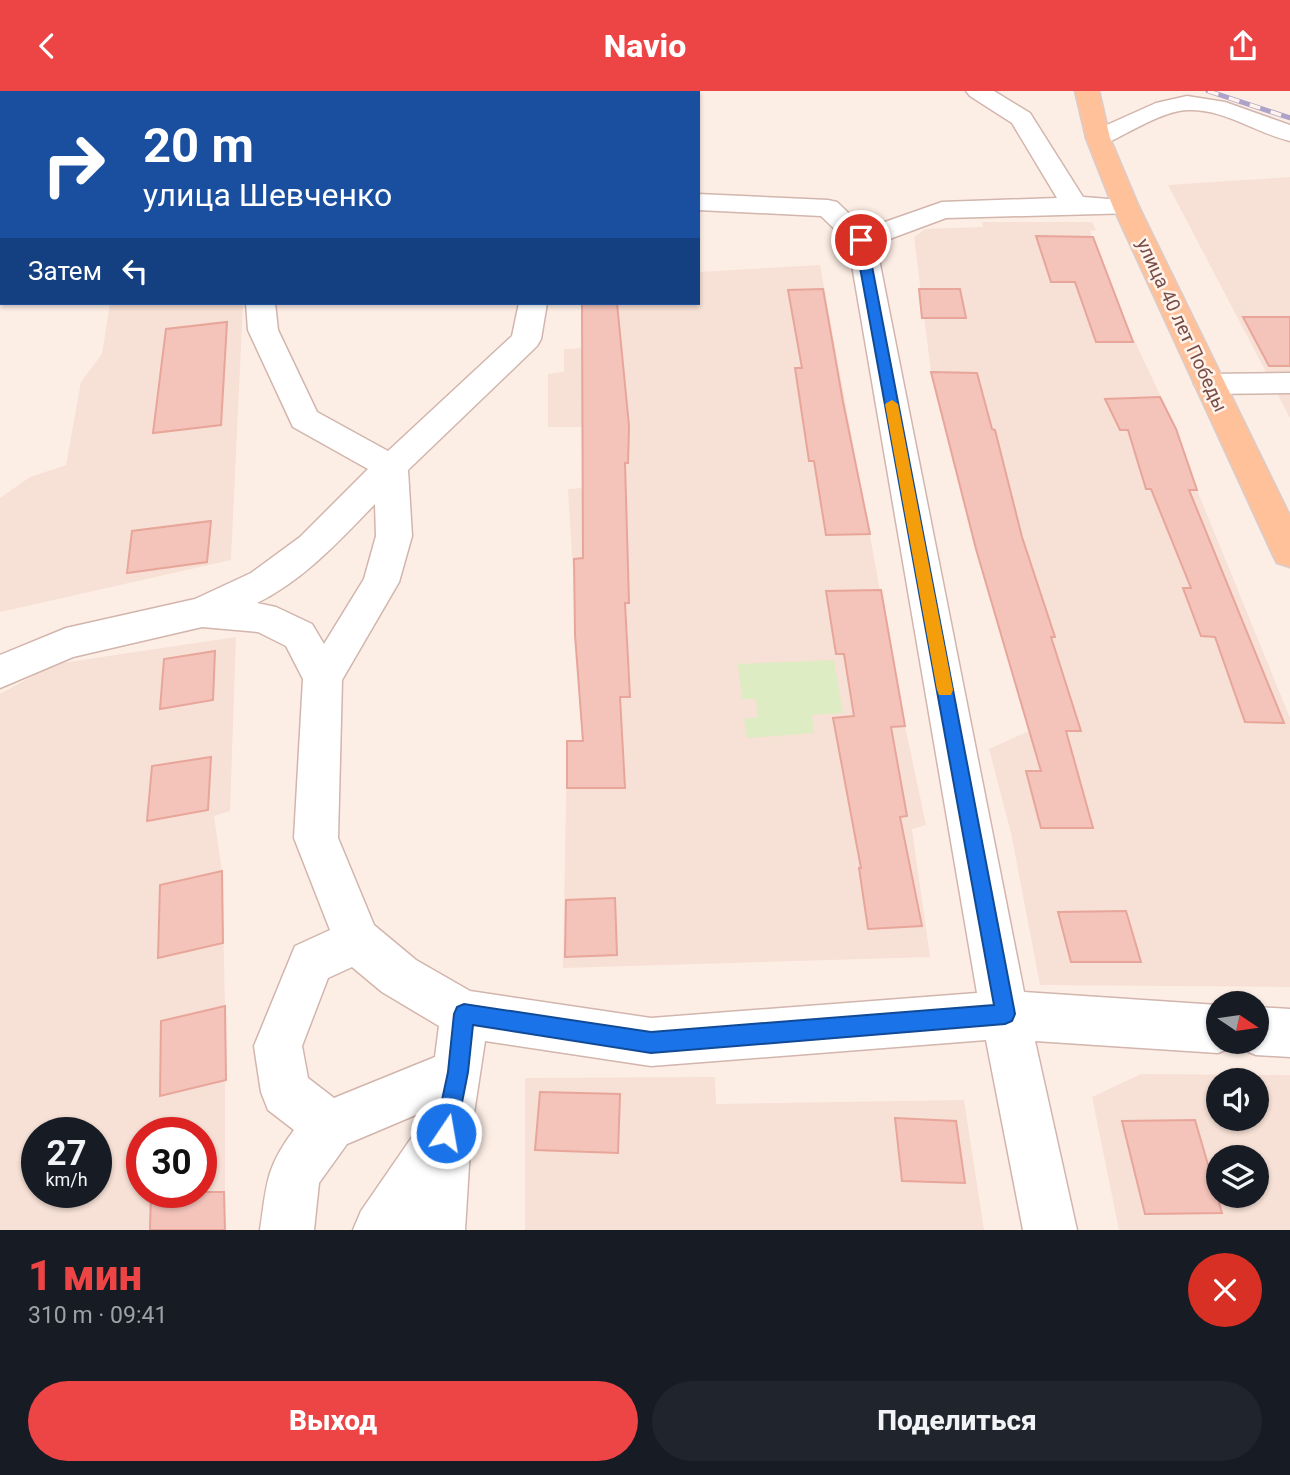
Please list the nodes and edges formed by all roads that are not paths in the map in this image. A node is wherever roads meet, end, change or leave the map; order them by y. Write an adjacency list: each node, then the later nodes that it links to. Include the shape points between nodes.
1 (978, 91): 6 (street, via 1021,118)
2 (1087, 91): 4 (main road, улица 40 лет Победы)
3 (1290, 134): 4 (street, via 1192,102 1175,104)
4 (1098, 138): 7 (main road, улица 40 лет Победы)
5 (700, 202): 8 (street, via 828,208)
6 (1076, 205): 7 (street); 8 (street, via 942,211)
7 (1126, 207): 11 (main road, улица 40 лет Победы)
8 (861, 240): 20 (street)
9 (260, 305): 13 (street, via 263,330 303,419)
10 (530, 321): 13 (street)
11 (1210, 383): 12 (street); 14 (main road, улица 40 лет Победы)
12 (1290, 383)
13 (391, 467): 15 (street, via 313,546 264,583); 17 (street, via 394,536 381,582)
14 (1290, 553)
15 (202, 612): 16 (street, via 66,643); 17 (street, via 263,618 299,635)
16 (0, 671)
17 (323, 678): 18 (street, via 316,838)
18 (357, 941): 19 (street, via 399,976); 25 (street, via 311,961 278,1046 286,1092)
19 (464, 1014): 20 (street, via 651,1042); 24 (street)
20 (1005, 1014): 21 (street); 30 (street)
21 (1206, 1028)
22 (1269, 1032): 23 (street)
23 (1290, 1033)
24 (458, 1072): 25 (street); 26 (street)
25 (329, 1126): 27 (street, via 294,1174)
26 (446, 1133): 28 (street); 29 (street)
27 (287, 1230)
28 (380, 1230)
29 (438, 1230)
30 (1050, 1230)

